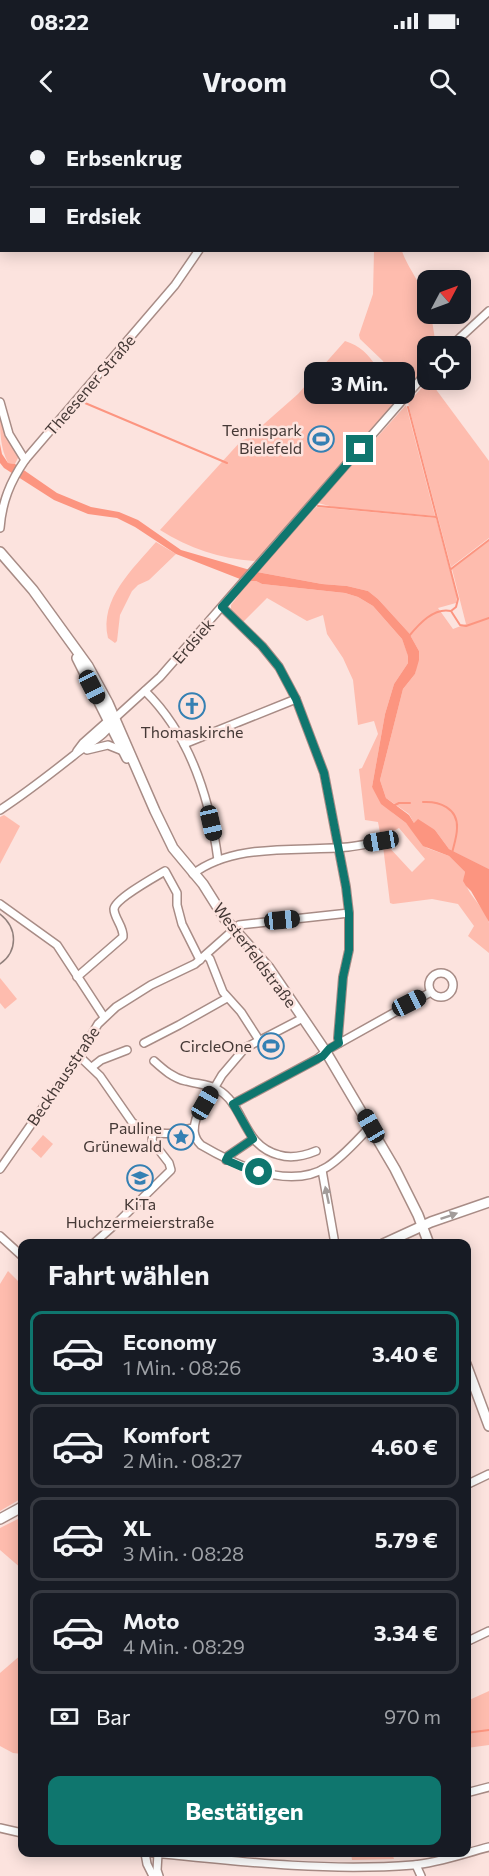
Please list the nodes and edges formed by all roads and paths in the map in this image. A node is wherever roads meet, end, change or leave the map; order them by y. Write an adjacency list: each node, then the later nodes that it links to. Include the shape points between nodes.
1 (198, 252): 6 (street, Theesener Straße, via 168,293)
2 (489, 311): 3 (street)
3 (462, 336)
4 (417, 384): 9 (street, Erdsiek)
5 (0, 402): 6 (street, via 9,434)
6 (25, 460): 7 (street, Theesener Straße, via 3,505)
7 (0, 528)
8 (0, 552): 12 (main road, Westerfeldstraße, via 65,634)
9 (222, 607): 10 (street, Erdsiek); 11 (street, via 279,667)
10 (145, 691): 12 (street); 13 (street)
11 (296, 699): 13 (street); 19 (street, via 324,773)
12 (111, 721): 14 (main road, Westerfeldstraße); 15 (street, via 92,744); 17 (main road, Westerfeldstraße)
13 (184, 744): 20 (street, via 201,787)
14 (123, 751): 15 (street, via 108,745); 17 (main road, Westerfeldstraße)
15 (76, 753): 16 (street)
16 (0, 810)
17 (155, 811): 21 (main road, Westerfeldstraße, via 173,848)
18 (381, 841): 19 (street)
19 (338, 848): 20 (street, via 265,851); 23 (street)
20 (218, 860): 21 (street)
21 (194, 874): 24 (main road, Westerfeldstraße)
22 (0, 904): 26 (street, via 57,945)
23 (349, 913): 24 (street, via 244,923); 33 (street)
24 (234, 928): 25 (street, Beckhausstraße); 30 (main road, Westerfeldstraße, via 269,968)
25 (203, 958): 26 (street, via 182,924 177,893 165,871 133,890 116,906 123,937); 28 (street, via 211,960); 29 (street, Beckhausstraße, via 139,992)
26 (77, 977): 29 (street)
27 (431, 992): 33 (street)
28 (227, 998): 31 (street); 32 (street)
29 (104, 1017): 36 (street, Beckhausstraße)
30 (303, 1018): 31 (street); 35 (main road, Westerfeldstraße)
31 (259, 1040): 39 (street, via 231,1062)
32 (144, 1043)
33 (339, 1043): 35 (street)
34 (127, 1050): 38 (street)
35 (326, 1052): 40 (street); 41 (main road, Westerfeldstraße)
36 (79, 1056): 38 (street); 47 (street, Beckhausstraße)
37 (154, 1061): 39 (street, via 177,1078)
38 (92, 1067): 43 (street, via 135,1125)
39 (214, 1087): 40 (street); 42 (street)
40 (233, 1104): 44 (street)
41 (371, 1126): 48 (street); 50 (main road, Westerfeldstraße)
42 (194, 1128): 43 (street, via 175,1133); 46 (street, via 201,1145)
43 (153, 1132): 52 (street, via 152,1141 171,1170)
44 (253, 1139): 45 (street, via 269,1152 285,1157); 46 (street)
45 (316, 1151)
46 (226, 1160): 48 (street, via 280,1176)
47 (0, 1169)
48 (322, 1170): 53 (street, one-way to 48)
49 (489, 1202): 50 (main road, one-way to 49)
50 (423, 1226): 54 (main road); 55 (main road, Westerfeldstraße)
51 (0, 1236): 56 (street)
52 (99, 1239)
53 (334, 1239)
54 (394, 1239)
55 (427, 1239)
56 (18, 1252)
57 (471, 1377): 58 (main road)
58 (489, 1426)
59 (489, 1474): 60 (street)
60 (471, 1483)
61 (18, 1509): 62 (main road)
62 (0, 1519)
63 (489, 1631): 64 (street)
64 (471, 1640)
65 (489, 1787): 66 (street)
66 (471, 1792)
67 (0, 1828): 68 (street)
68 (18, 1832)
69 (489, 1847): 70 (street)
70 (471, 1851)
71 (145, 1857): 76 (street)
72 (158, 1857): 77 (street)
73 (192, 1857): 75 (street, via 332,1868)
74 (444, 1857): 75 (street)
75 (416, 1865): 78 (street)
76 (153, 1876)
77 (159, 1876)
78 (421, 1876)

